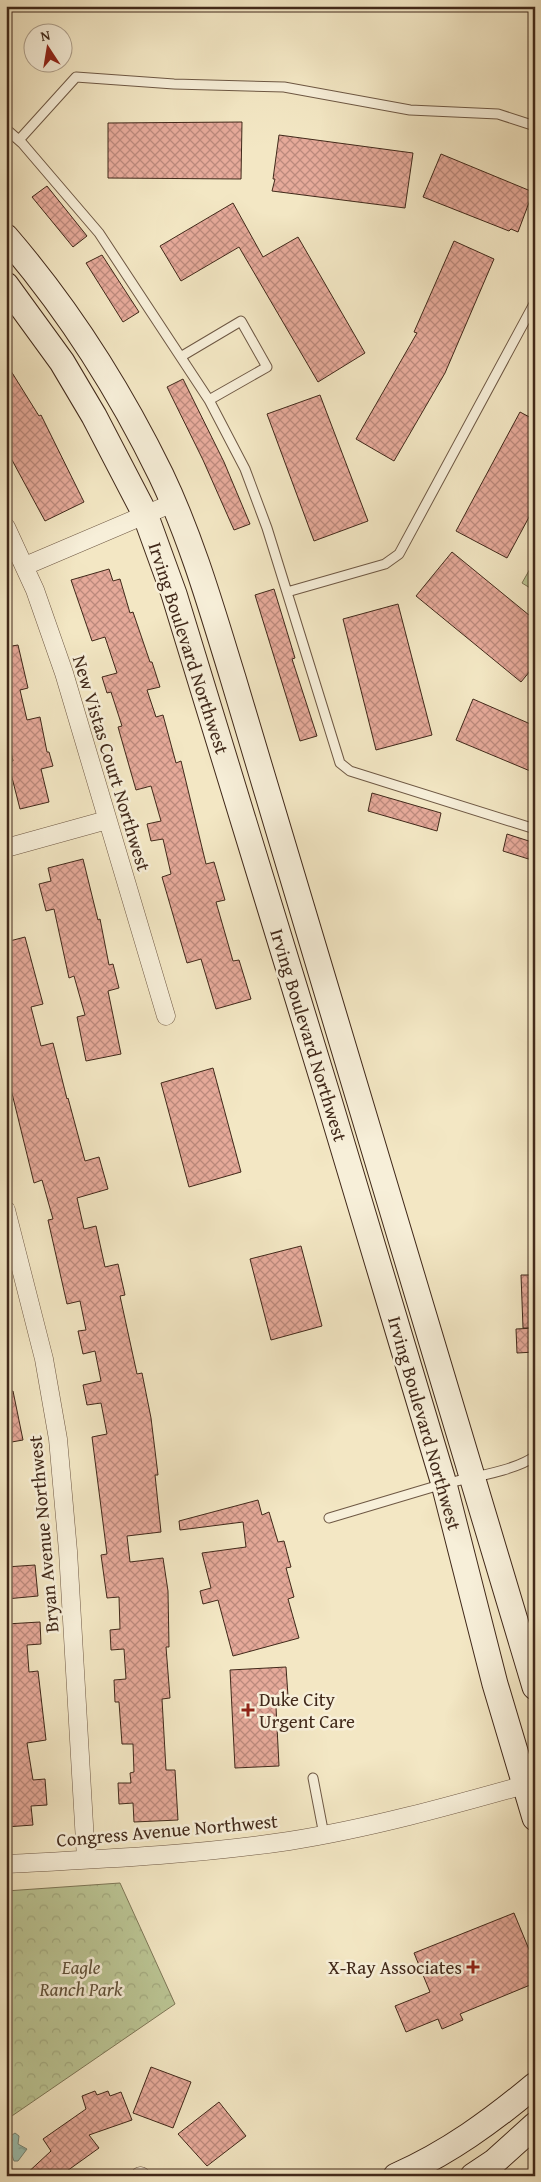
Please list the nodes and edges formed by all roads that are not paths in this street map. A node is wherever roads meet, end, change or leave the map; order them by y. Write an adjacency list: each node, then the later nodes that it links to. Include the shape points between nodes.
1 (535, 126): 3 (lane, via 498,114 410,110 284,87 76,77)
2 (6, 129): 3 (lane)
3 (18, 140): 7 (lane, via 99,233)
4 (6, 236): 9 (street, Irving Boulevard Northwest, via 66,311 122,400)
5 (6, 285): 10 (street, Irving Boulevard Northwest, via 62,362)
6 (535, 302): 13 (lane, via 399,554 385,564)
7 (182, 356): 8 (lane); 8 (lane, via 241,321 267,367)
8 (209, 400): 13 (lane, via 245,469)
9 (173, 503): 10 (street); 21 (street, Irving Boulevard Northwest, via 215,618)
10 (145, 514): 12 (street); 22 (street, Irving Boulevard Northwest, via 199,672)
11 (6, 527): 12 (street, New Vistas Court Northwest)
12 (25, 566): 14 (street, New Vistas Court Northwest, via 64,673)
13 (287, 592): 15 (lane, via 337,757 344,768)
14 (107, 820): 16 (street); 17 (street, New Vistas Court Northwest)
15 (535, 829)
16 (6, 848)
17 (166, 1016)
18 (6, 1210): 29 (street, Bryan Avenue Northwest, via 44,1358 58,1439 68,1551)
19 (534, 1457): 20 (lane); 21 (lane)
20 (535, 1468)
21 (473, 1478): 22 (lane); 24 (street, Irving Boulevard Northwest)
22 (444, 1484): 23 (lane); 26 (street, Irving Boulevard Northwest, via 493,1676)
23 (329, 1518)
24 (535, 1687)
25 (313, 1778): 28 (lane)
26 (530, 1784): 27 (street, Irving Boulevard Northwest); 28 (street, Congress Avenue Northwest, via 414,1816)
27 (535, 1818)
28 (324, 1835): 29 (street, Congress Avenue Northwest, via 207,1851)
29 (86, 1859): 30 (street, Congress Avenue Northwest)
30 (6, 1864)
31 (535, 2085): 34 (street, via 468,2136)
32 (535, 2125): 35 (street, via 494,2162)
33 (535, 2144): 36 (street)
34 (396, 2176)
35 (473, 2176)
36 (495, 2176)

